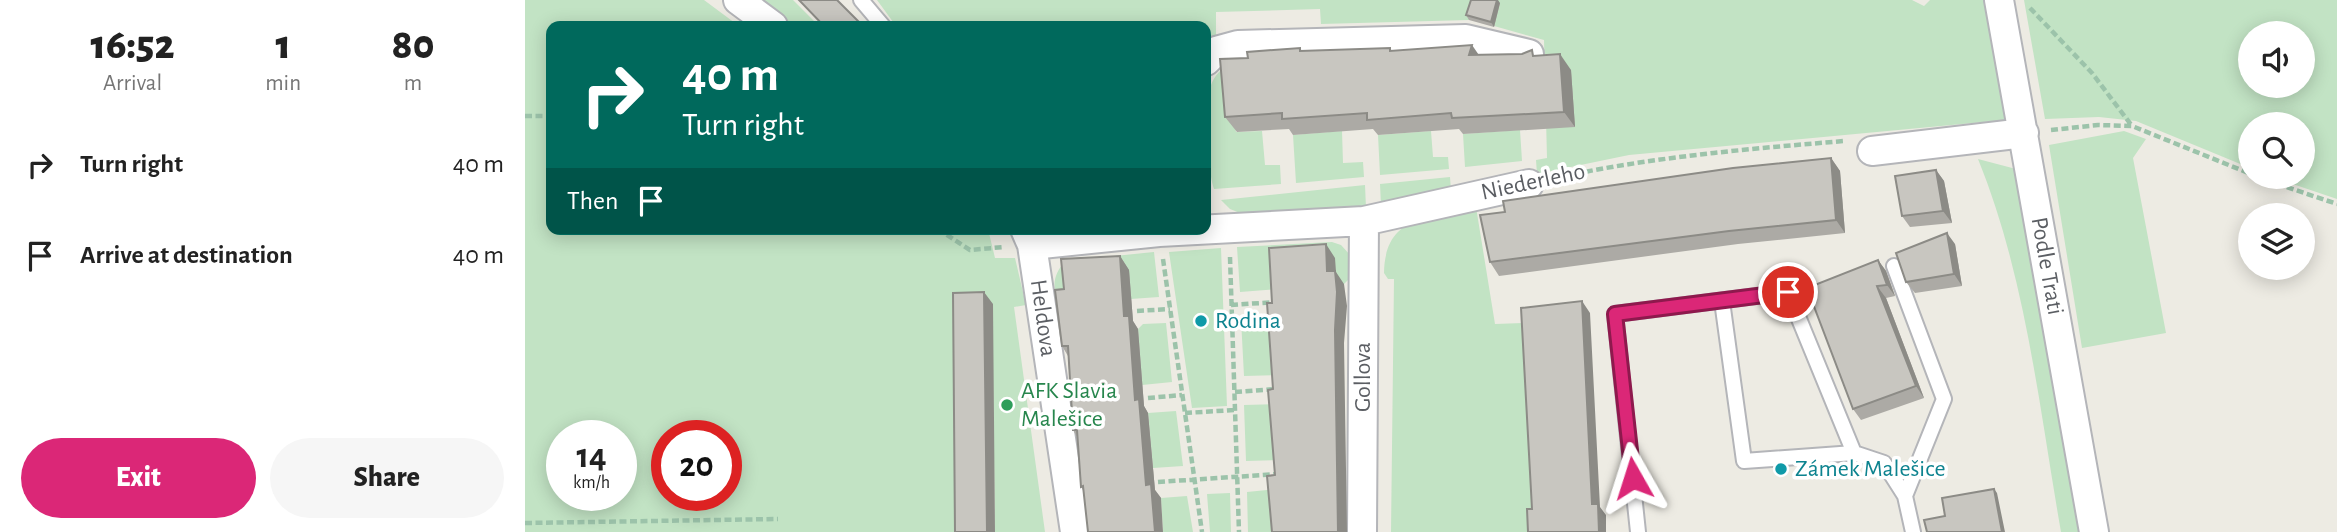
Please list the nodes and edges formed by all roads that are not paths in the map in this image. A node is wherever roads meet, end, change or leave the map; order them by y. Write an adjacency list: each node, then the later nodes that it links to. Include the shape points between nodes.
1 (738, 0): 4 (street)
2 (861, 0): 5 (lane)
3 (1999, 0): 8 (street, Podle Trati)
4 (766, 21)
5 (879, 21)
6 (1529, 54): 7 (street, via 1466,39 1238,45)
7 (1211, 56)
8 (2024, 133): 9 (street); 23 (street, Podle Trati)
9 (1872, 151)
10 (1529, 184): 11 (street, Niederleho)
11 (1364, 221): 12 (street, Niederleho); 20 (street, Gollova)
12 (1211, 229)
13 (1081, 235): 14 (street, Niederleho)
14 (1029, 237): 19 (street, Heldova)
15 (1894, 266): 18 (lane, via 1944,399)
16 (1722, 301): 17 (lane, via 1788,292); 17 (lane, via 1744,461); 21 (lane, via 1615,314)
17 (1854, 453): 18 (lane, via 1884,463)
18 (1905, 496): 22 (lane)
19 (1075, 532)
20 (1362, 532)
21 (1638, 532)
22 (1913, 532)
23 (2094, 532)

